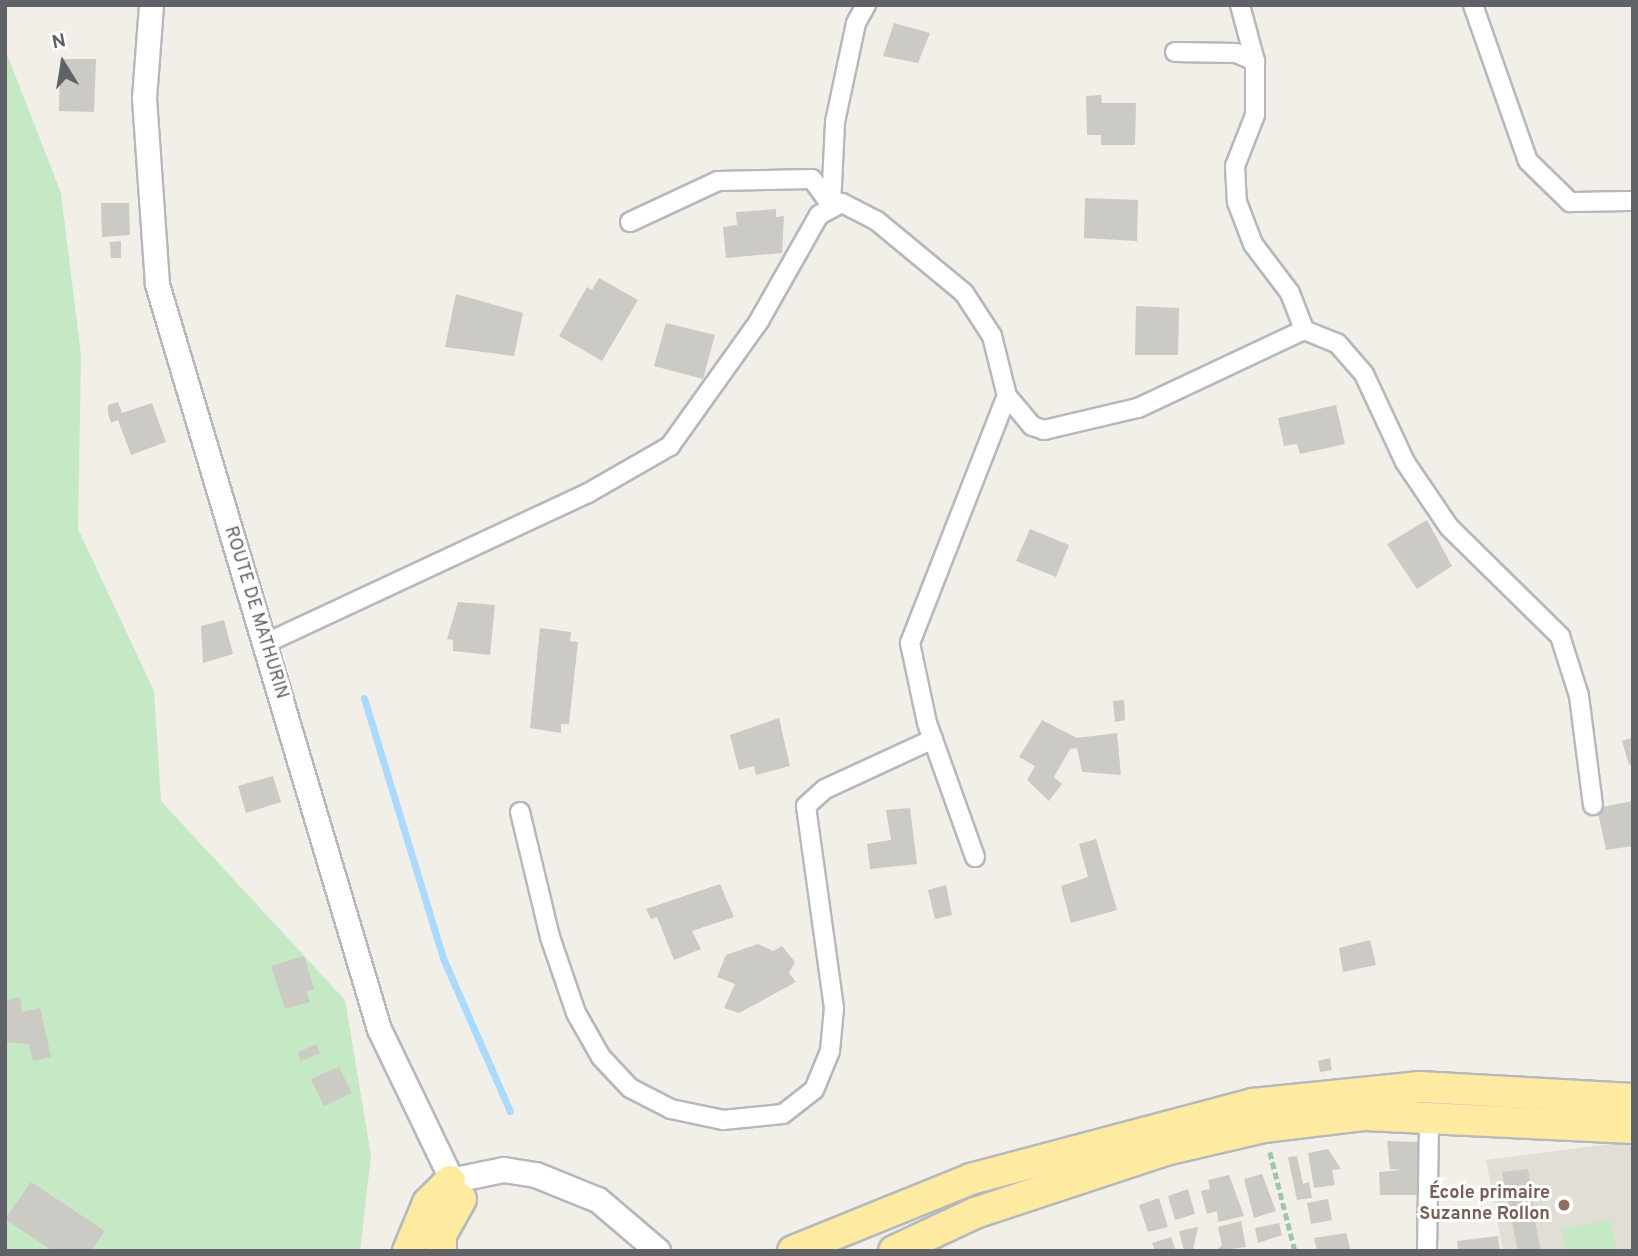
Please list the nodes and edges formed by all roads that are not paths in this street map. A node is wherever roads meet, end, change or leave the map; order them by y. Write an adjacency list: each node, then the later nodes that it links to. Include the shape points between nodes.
1 (151, 5): 12 (street, ROUTE DE MATHURIN, via 144,98 158,284)
2 (866, 5): 8 (street, via 856,23 835,122)
3 (1240, 5): 6 (street)
4 (1473, 5): 7 (street, via 1528,161 1570,202)
5 (1175, 52): 6 (street, via 1236,53)
6 (1255, 61): 10 (street, via 1255,116 1235,166 1237,202 1253,244 1290,293)
7 (1633, 201)
8 (831, 205): 9 (street, via 812,179 718,181); 11 (street, via 865,213 964,293 992,336); 12 (street, via 670,446 588,493)
9 (630, 222)
10 (1304, 330): 11 (street, via 1185,390 1091,422 1044,430 1032,426); 14 (street, via 1337,342 1364,374 1405,462 1449,527 1560,636 1578,696)
11 (1007, 396): 13 (street, via 910,643)
12 (264, 644): 20 (street, ROUTE DE MATHURIN, via 379,1029)
13 (933, 738): 15 (street, via 825,789 806,806 804,832 834,1008 830,1051 814,1090 783,1114 723,1120 671,1109 630,1088 601,1057 563,974); 16 (street)
14 (1593, 805)
15 (520, 812)
16 (975, 857)
17 (1633, 1099): 25 (highway, via 1420,1087 1253,1104 971,1179)
18 (1429, 1118): 19 (highway); 22 (highway, via 1365,1115 1264,1127 1128,1162 975,1213); 26 (street)
19 (1633, 1128)
20 (456, 1190): 21 (main road, via 504,1170 536,1175 598,1200); 23 (highway, via 428,1203); 24 (highway, via 441,1235)
21 (654, 1247)
22 (898, 1250)
23 (408, 1251)
24 (441, 1251)
25 (793, 1251)
26 (1427, 1251)

